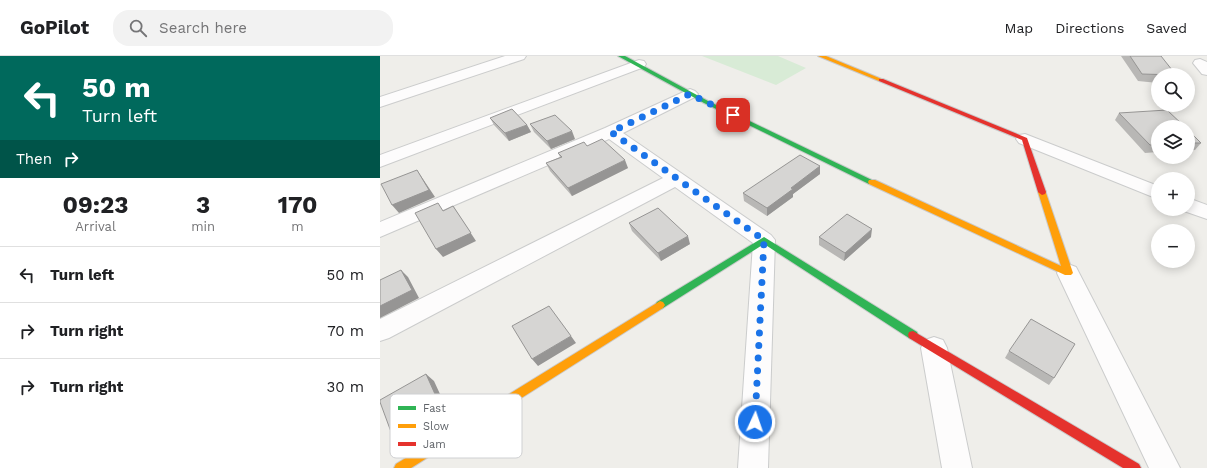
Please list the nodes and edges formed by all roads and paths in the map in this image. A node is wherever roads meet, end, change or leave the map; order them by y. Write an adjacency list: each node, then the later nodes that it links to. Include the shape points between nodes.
1 (519, 56): 6 (street)
2 (621, 56): 4 (street)
3 (821, 56): 8 (street)
4 (639, 64): 5 (street); 9 (street)
5 (690, 94): 7 (street); 16 (street, via 978,233)
6 (380, 102)
7 (611, 132): 10 (street); 14 (street)
8 (1025, 139): 11 (street); 16 (street)
9 (380, 161)
10 (676, 178): 15 (street); 17 (street)
11 (1151, 190)
12 (1195, 208): 13 (street)
13 (1207, 212)
14 (380, 230)
15 (764, 240): 18 (street); 19 (street); 22 (street)
16 (1068, 273): 25 (street)
17 (380, 331)
18 (934, 348): 23 (street); 24 (street)
19 (518, 394)
20 (416, 458): 21 (street)
21 (400, 468)
22 (753, 468)
23 (957, 468)
24 (1136, 468)
25 (1165, 468)

